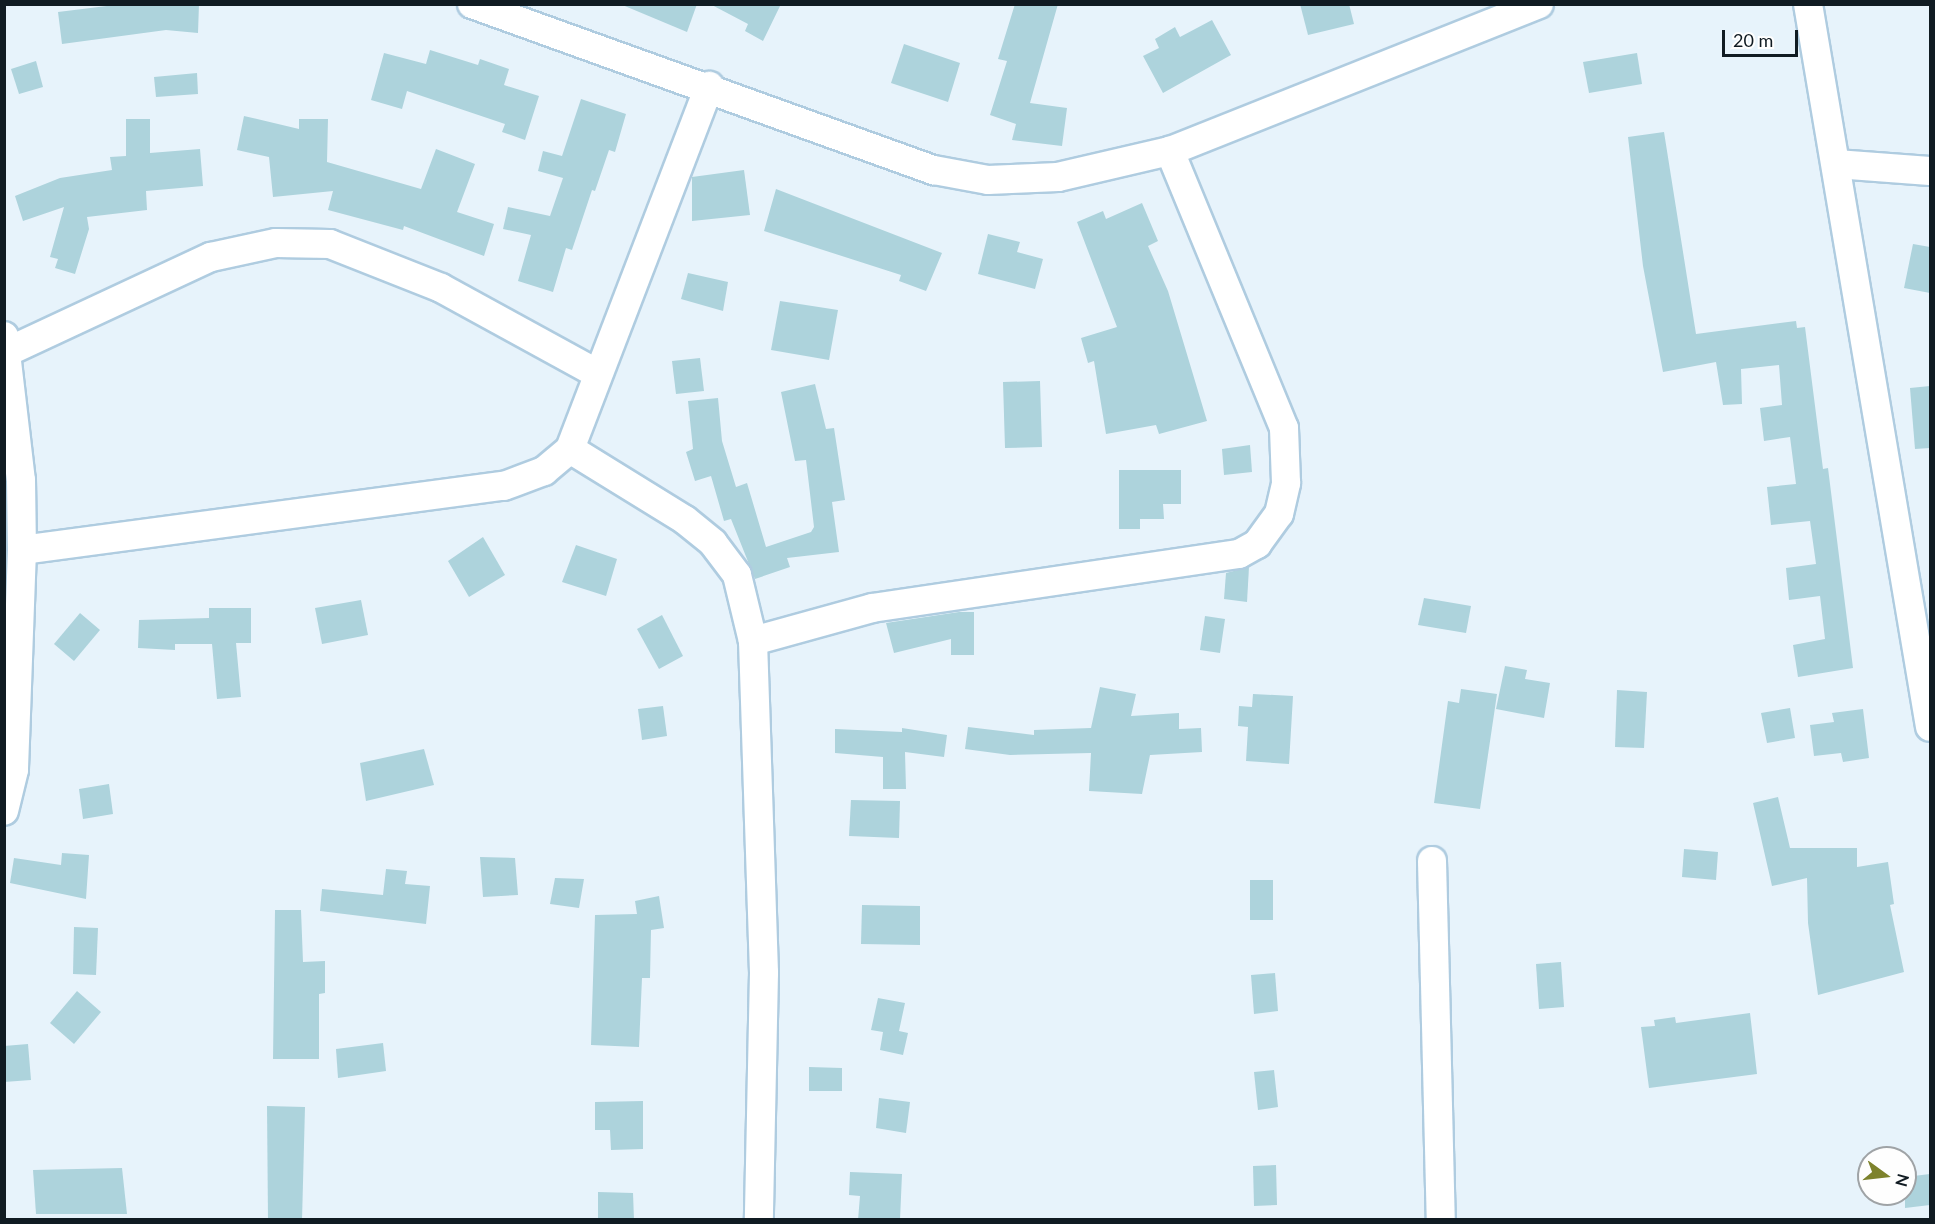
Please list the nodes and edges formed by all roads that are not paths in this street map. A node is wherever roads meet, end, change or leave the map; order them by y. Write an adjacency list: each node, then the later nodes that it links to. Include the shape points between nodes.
1 (472, 4): 4 (street)
2 (1539, 4): 5 (street)
3 (1808, 4): 6 (street)
4 (709, 86): 5 (street, via 934,170 988,180 1058,177); 9 (street)
5 (1170, 151): 12 (street, via 1284,428 1286,483 1281,504 1257,544 1239,554 872,608)
6 (1836, 164): 7 (street); 13 (street)
7 (1930, 171)
8 (7, 343): 9 (street, via 212,257 276,243 330,244 441,288); 11 (street)
9 (596, 373): 10 (street)
10 (570, 449): 11 (street, via 544,471 504,486); 12 (street, via 686,520 713,543 737,575)
11 (22, 550): 14 (street, via 14,770)
12 (753, 641): 16 (street, via 764,973)
13 (1930, 727)
14 (4, 811)
15 (1431, 861): 17 (street)
16 (759, 1220)
17 (1441, 1220)

